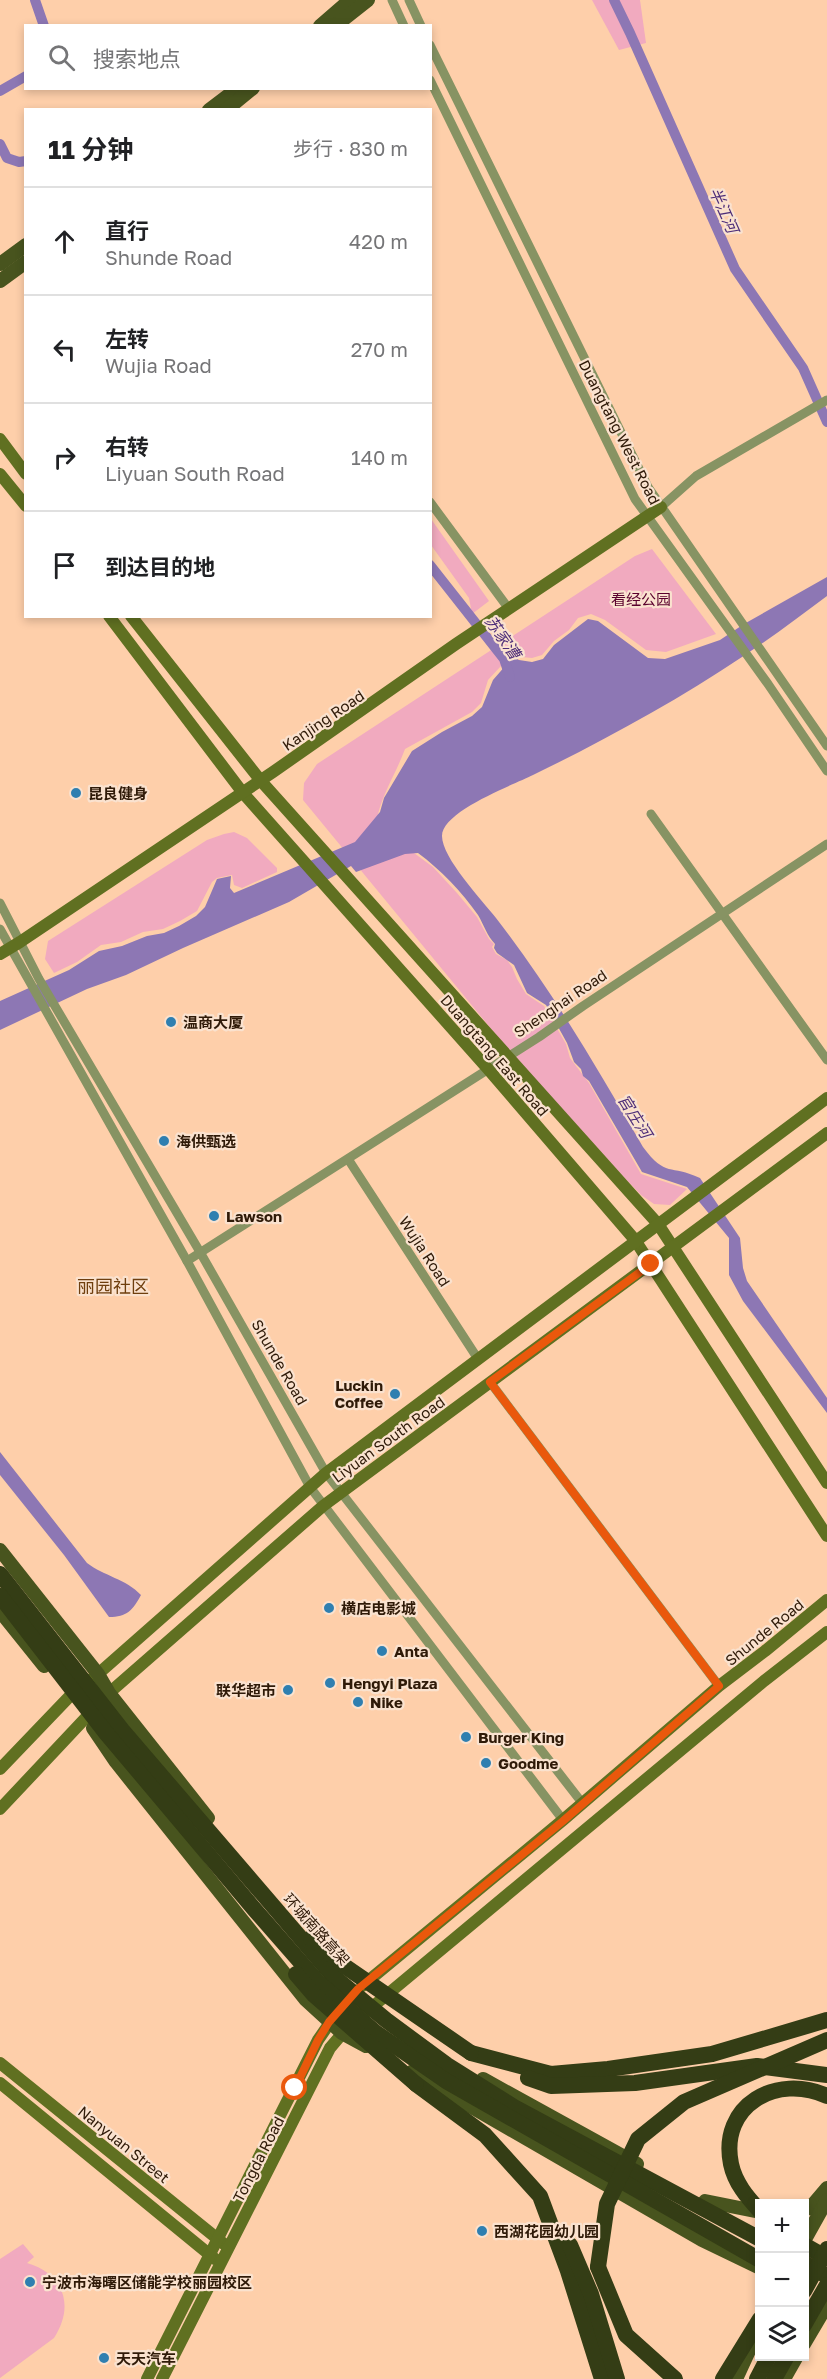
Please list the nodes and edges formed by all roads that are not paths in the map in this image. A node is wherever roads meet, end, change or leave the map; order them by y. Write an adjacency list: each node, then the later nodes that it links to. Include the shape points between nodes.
1 (350, 0): 5 (main road)
2 (368, 0): 6 (main road)
3 (392, 0): 7 (street)
4 (409, 0): 8 (street)
5 (322, 24)
6 (338, 24)
7 (403, 24)
8 (420, 24)
9 (432, 49): 25 (street, via 648,488)
10 (432, 84): 26 (street, Duangtang West Road, via 635,499)
11 (235, 90): 13 (main road)
12 (251, 90): 14 (main road)
13 (212, 108)
14 (229, 108)
15 (24, 246): 17 (main road)
16 (24, 263): 18 (main road)
17 (0, 264)
18 (0, 281)
19 (827, 400): 25 (street, via 696,476)
20 (0, 440): 21 (main road)
21 (24, 471)
22 (0, 474): 23 (main road)
23 (24, 504)
24 (432, 505): 27 (street)
25 (661, 507): 26 (main road, Kanjing Road); 30 (street)
26 (648, 517): 27 (main road, Kanjing Road); 31 (street, Duangtang West Road)
27 (508, 609): 32 (main road, Kanjing Road)
28 (111, 618): 33 (main road, Duangtang East Road)
29 (133, 618): 32 (main road, Duangtang East Road)
30 (827, 746)
31 (827, 771)
32 (261, 781): 33 (main road, Kanjing Road); 40 (main road, Duangtang East Road)
33 (243, 793): 39 (main road, Kanjing Road); 42 (main road, Duangtang East Road)
34 (651, 813): 37 (street)
35 (827, 844): 37 (street, Shenghai Road)
36 (0, 903): 39 (street, Shunde Road)
37 (724, 913): 40 (street, Shenghai Road); 41 (street)
38 (0, 929): 39 (street, Shunde Road)
39 (10, 948): 49 (street, Shunde Road, via 39,979); 50 (street, Shunde Road)
40 (507, 1057): 42 (street, Shenghai Road); 46 (main road, Duangtang East Road)
41 (827, 1060)
42 (488, 1069): 45 (street, Shenghai Road); 47 (main road, Duangtang East Road)
43 (827, 1098): 46 (main road, Liyuan South Road)
44 (827, 1133): 48 (main road, Liyuan South Road)
45 (348, 1159): 49 (street, Shenghai Road); 52 (street, Wujia Road)
46 (658, 1224): 47 (main road, Liyuan South Road); 48 (main road, Duangtang East Road)
47 (635, 1240): 51 (main road, Duangtang East Road); 52 (main road, Liyuan South Road)
48 (674, 1248): 51 (main road, Liyuan South Road); 55 (main road, Duangtang East Road)
49 (200, 1252): 50 (street, Shenghai Road); 54 (street, Shunde Road)
50 (187, 1261): 56 (street, Shunde Road)
51 (651, 1264): 53 (main road, Liyuan South Road); 59 (main road, Duangtang East Road)
52 (478, 1359): 54 (main road, Liyuan South Road)
53 (490, 1382): 57 (main road, Liyuan South Road); 67 (street)
54 (326, 1473): 56 (main road, Liyuan South Road); 57 (street, Shunde Road)
55 (827, 1483)
56 (310, 1487): 58 (street, Shunde Road); 66 (main road, Liyuan South Road)
57 (340, 1492): 58 (main road, Liyuan South Road); 72 (street, Shunde Road)
58 (323, 1506): 68 (main road, Liyuan South Road); 74 (street, Shunde Road)
59 (827, 1536)
60 (0, 1550): 66 (main road)
61 (0, 1574): 75 (highway, 环城南路高架, bridge)
62 (0, 1596): 75 (highway, 环城南路高架, bridge, via 106,1733)
63 (827, 1600): 67 (main road, Shunde Road)
64 (0, 1611): 69 (main road)
65 (827, 1632): 77 (main road, Tongda Road)
66 (98, 1674): 68 (main road); 69 (main road, Liyuan South Road)
67 (719, 1686): 72 (main road, Shunde Road)
68 (109, 1693): 70 (main road, Liyuan South Road); 76 (main road, via 304,1942)
69 (69, 1697): 70 (main road); 71 (main road, Liyuan South Road)
70 (85, 1717): 73 (main road, Liyuan South Road); 79 (main road, via 116,1762 305,1999)
71 (0, 1769)
72 (582, 1804): 74 (main road, Shunde Road)
73 (0, 1809)
74 (563, 1821): 76 (main road, Shunde Road)
75 (262, 1906): 82 (highway, bridge); 88 (highway, bridge, via 287,1963 314,1995 416,2084 485,2135); 96 (highway, 环城南路高架, bridge, via 334,1977 447,2065 514,2107); 102 (highway, 环城南路高架, bridge, via 318,1982 384,2038 446,2081)
76 (358, 1989): 77 (main road); 79 (main road, Shunde Road)
77 (376, 2004): 80 (main road, Tongda Road); 90 (main road, via 453,2063)
78 (827, 2020): 82 (highway, via 712,2054 608,2069 551,2074)
79 (329, 2022): 80 (main road); 97 (main road, Shunde Road)
80 (342, 2033): 99 (main road, Tongda Road, via 330,2048); 106 (main road, via 702,2240)
81 (827, 2040): 127 (highway, bridge, via 684,2102 638,2139 607,2204 598,2267 626,2335)
82 (471, 2053): 84 (highway, bridge, via 551,2086 635,2083 757,2066)
83 (0, 2063): 97 (main road, Nanyuan Street)
84 (827, 2075)
85 (0, 2084): 101 (main road, Nanyuan Street)
86 (827, 2096): 91 (highway, via 813,2090 785,2088 758,2097 738,2114 730,2136 731,2164 740,2188)
87 (827, 2188): 92 (main road)
88 (540, 2196): 125 (highway); 126 (highway, via 562,2226 591,2294)
89 (827, 2200): 95 (main road)
90 (705, 2201): 93 (main road); 94 (main road)
91 (755, 2207)
92 (809, 2208)
93 (755, 2211)
94 (755, 2229)
95 (809, 2234)
96 (755, 2237)
97 (219, 2240): 99 (main road, Nanyuan Street); 101 (main road, Shunde Road)
98 (809, 2246): 103 (highway)
99 (229, 2248): 105 (main road, Tongda Road)
100 (827, 2249): 110 (highway, bridge)
101 (210, 2256): 105 (main road, Nanyuan Street); 123 (main road, Shunde Road)
102 (755, 2258)
103 (827, 2258)
104 (809, 2259): 108 (main road)
105 (221, 2264): 124 (main road, Tongda Road)
106 (755, 2266)
107 (809, 2267): 109 (highway)
108 (827, 2269)
109 (827, 2276)
110 (809, 2282)
111 (827, 2285): 116 (highway, bridge)
112 (809, 2287): 114 (highway, bridge)
113 (809, 2294): 115 (main road)
114 (827, 2296)
115 (827, 2305): 118 (main road)
116 (809, 2316)
117 (755, 2326): 128 (highway)
118 (809, 2336)
119 (755, 2338): 129 (main road)
120 (766, 2361): 130 (highway)
121 (784, 2361): 131 (highway)
122 (794, 2361): 132 (main road)
123 (147, 2379)
124 (162, 2379)
125 (602, 2379)
126 (618, 2379)
127 (675, 2379)
128 (723, 2379)
129 (736, 2379)
130 (757, 2379)
131 (774, 2379)
132 (784, 2379)

